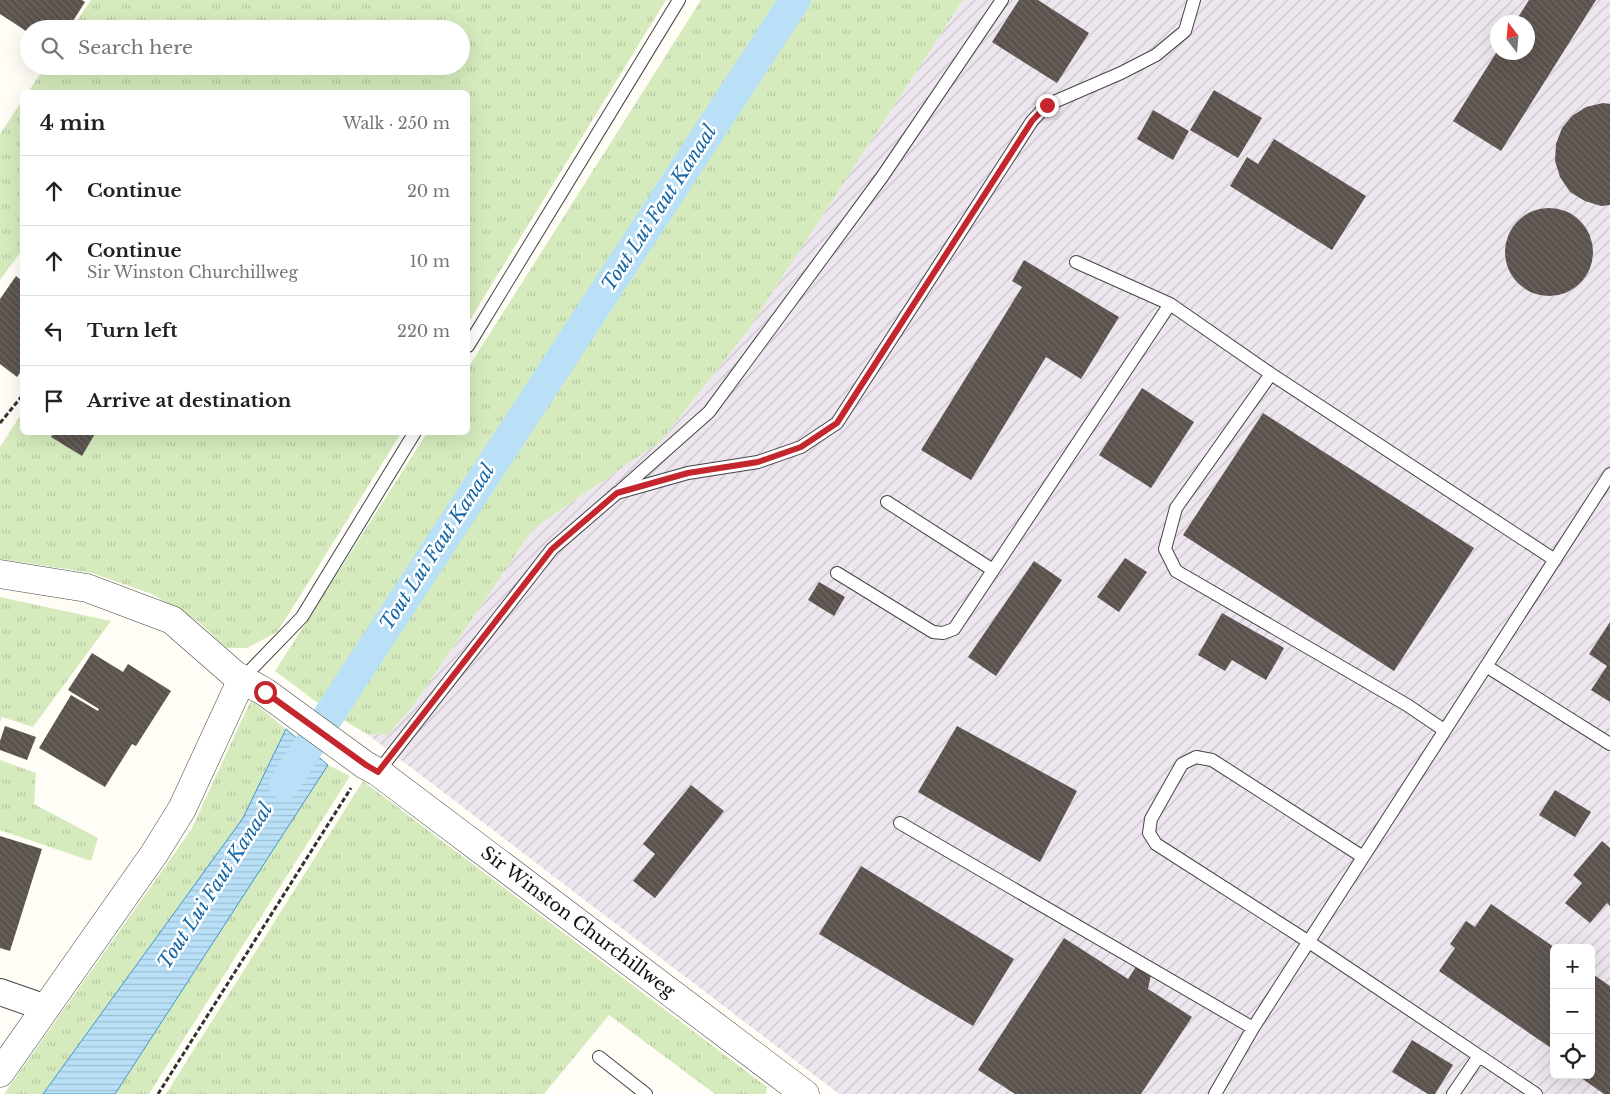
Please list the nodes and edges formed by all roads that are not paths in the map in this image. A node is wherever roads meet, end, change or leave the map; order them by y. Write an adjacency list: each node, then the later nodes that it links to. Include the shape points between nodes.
1 (679, 0): 6 (lane)
2 (1002, 0): 10 (lane, via 882,178 709,412)
3 (1194, 0): 10 (lane, via 1185,31 1156,55 1047,105 1032,121 837,423 801,447 758,462 688,473)
4 (1076, 262): 5 (lane)
5 (1170, 304): 7 (lane); 13 (lane)
6 (470, 343)
7 (1270, 374): 12 (lane); 18 (lane, via 1176,508 1165,549 1176,571 1407,705)
8 (413, 435): 17 (lane, via 302,617)
9 (1610, 474): 12 (lane)
10 (617, 493): 20 (lane, via 552,549)
11 (887, 502): 13 (lane)
12 (1555, 560): 16 (lane)
13 (993, 570): 15 (lane, via 954,629 943,633 933,632)
14 (0, 574): 17 (street, via 87,588 172,620 235,675)
15 (837, 574)
16 (1486, 666): 18 (lane); 19 (lane)
17 (253, 686): 20 (street, Sir Winston Churchillweg); 25 (street, via 154,854)
18 (1444, 730): 22 (lane)
19 (1610, 744)
20 (364, 763): 30 (street, Sir Winston Churchillweg)
21 (900, 823): 26 (lane)
22 (1363, 857): 23 (lane); 23 (lane, via 1212,760 1196,757 1182,764 1150,819 1150,833 1156,844)
23 (1309, 942): 26 (lane); 27 (lane)
24 (0, 992): 25 (street)
25 (46, 1008): 29 (street)
26 (1253, 1028): 32 (lane)
27 (1479, 1056): 33 (lane); 34 (lane)
28 (599, 1057): 31 (lane)
29 (0, 1073)
30 (794, 1091)
31 (646, 1094)
32 (1215, 1094)
33 (1452, 1094)
34 (1536, 1094)

